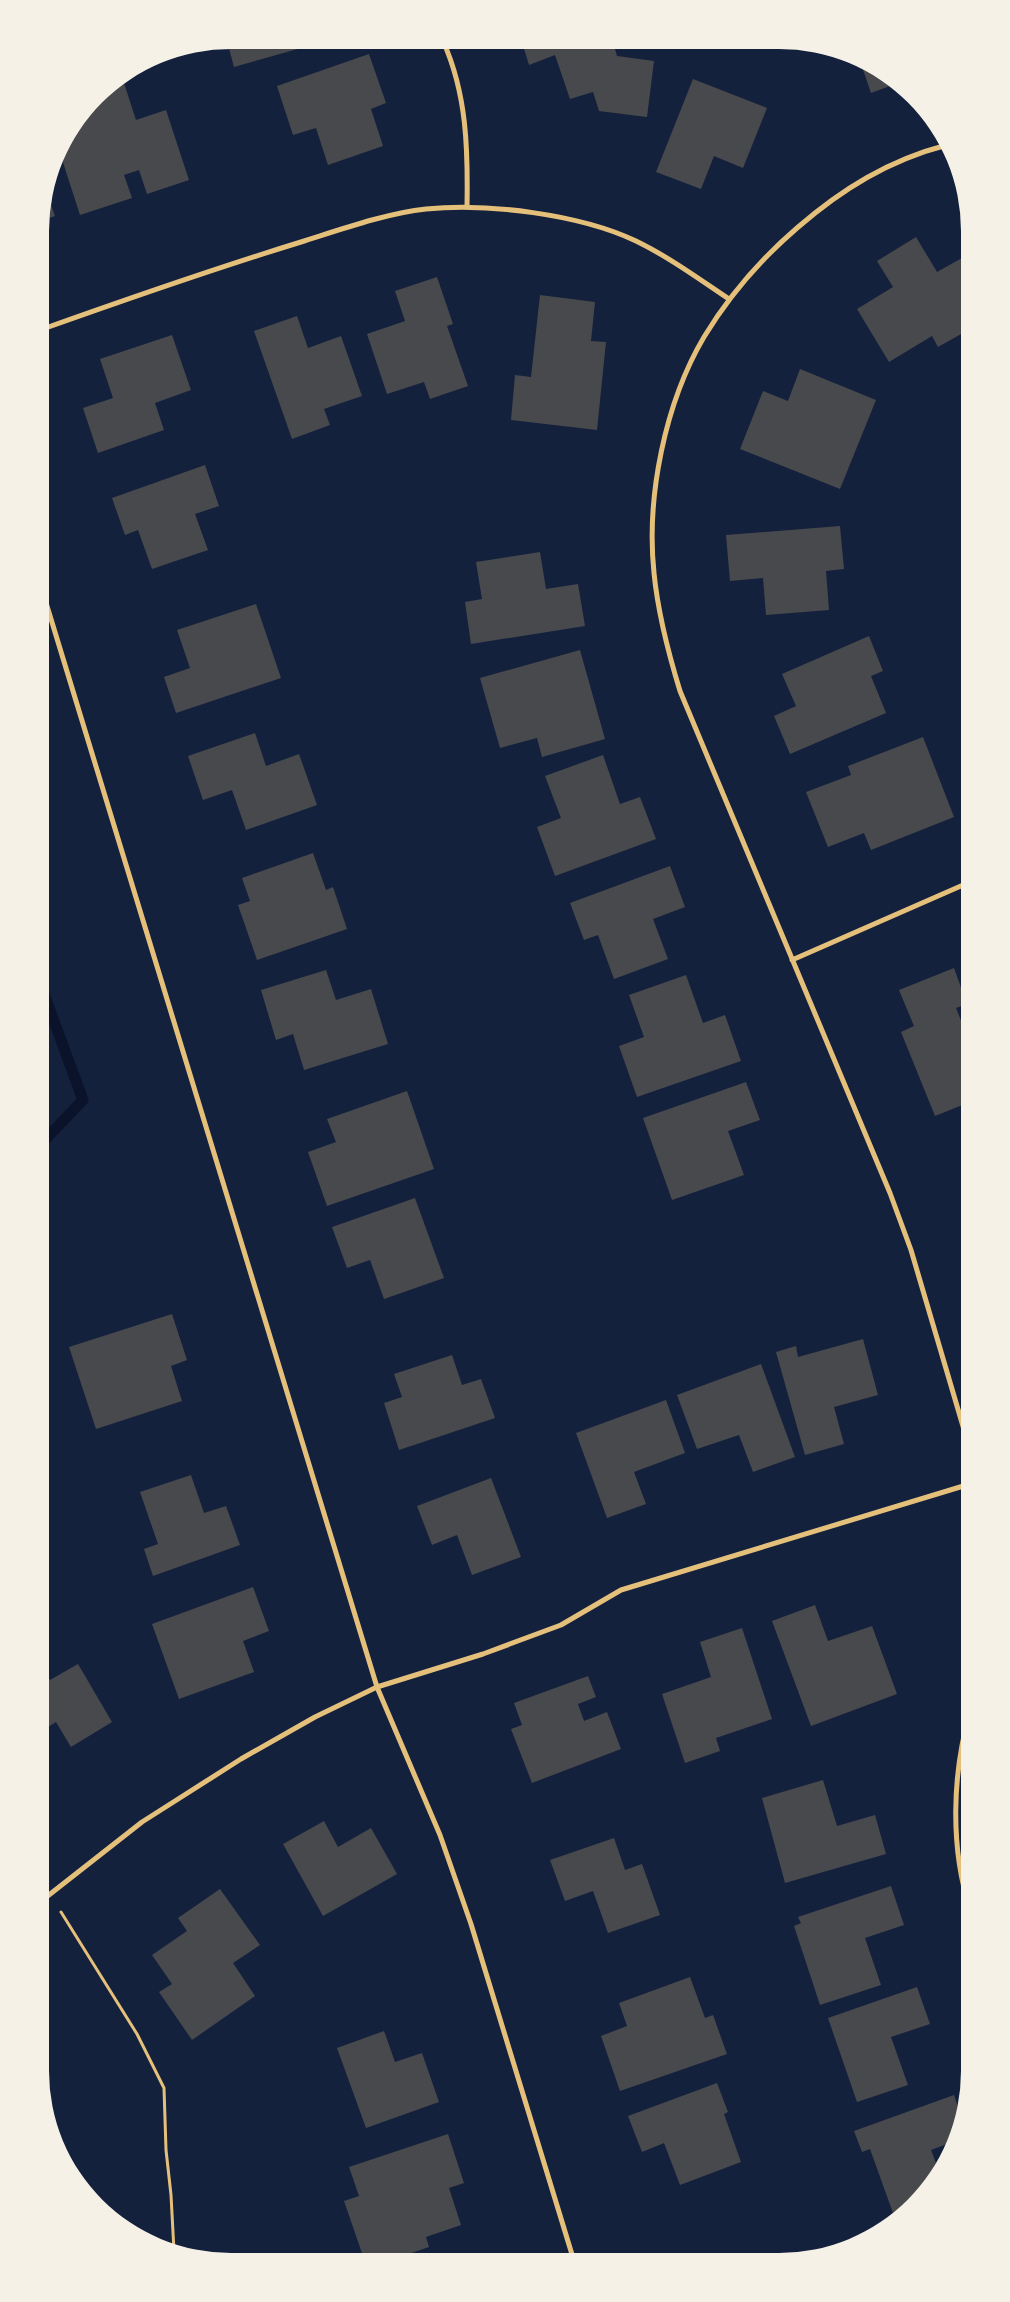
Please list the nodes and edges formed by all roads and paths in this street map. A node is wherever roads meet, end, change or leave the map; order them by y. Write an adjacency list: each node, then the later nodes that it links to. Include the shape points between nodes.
1 (447, 49): 3 (street, via 464,107 468,155)
2 (940, 147): 4 (street, via 880,169 827,202 771,250)
3 (467, 207): 4 (street, via 526,211 589,225 636,241); 5 (street, via 424,209 359,224 219,267)
4 (729, 299): 8 (street, via 704,338 681,387 664,440 654,502 654,573 664,640 680,691)
5 (49, 327)
6 (49, 612): 11 (street)
7 (961, 886): 8 (street)
8 (792, 960): 9 (street, via 906,1236)
9 (961, 1420)
10 (961, 1487): 11 (street, via 621,1590 561,1625)
11 (377, 1687): 14 (street, via 216,1774 142,1822); 16 (street, via 440,1835 472,1924)
12 (961, 1760): 13 (street, via 956,1821)
13 (961, 1871)
14 (50, 1894): 15 (path, via 137,2034 164,2088)
15 (174, 2244)
16 (572, 2253)

